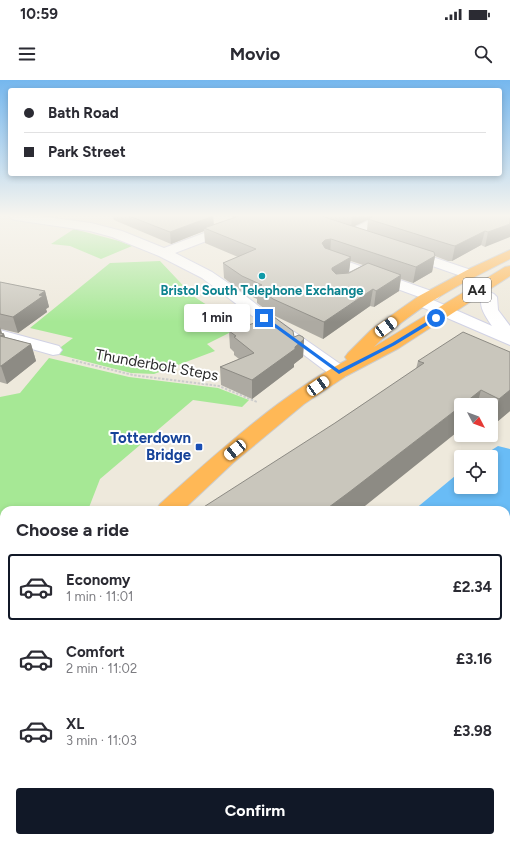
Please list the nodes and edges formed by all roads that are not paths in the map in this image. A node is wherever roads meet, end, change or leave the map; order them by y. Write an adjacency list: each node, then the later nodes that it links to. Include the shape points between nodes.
1 (157, 252): 4 (street)
2 (168, 252): 4 (street)
3 (403, 252): 9 (street)
4 (162, 254): 19 (street, via 217,282)
5 (510, 254): 9 (highway, A4)
6 (329, 259): 8 (street)
7 (510, 270): 14 (highway, A4)
8 (365, 272): 11 (street); 13 (street)
9 (469, 274): 13 (highway, A4)
10 (510, 278): 12 (highway, A4)
11 (346, 282)
12 (489, 297): 15 (street, via 490,310)
13 (428, 299): 14 (street); 19 (highway, A4, via 378,333)
14 (445, 312): 17 (street); 19 (highway, A4, via 393,344)
15 (510, 334)
16 (0, 336): 18 (street)
17 (510, 340)
18 (59, 354)
19 (339, 372): 20 (highway, A4, via 288,407 225,458)
20 (172, 506)

